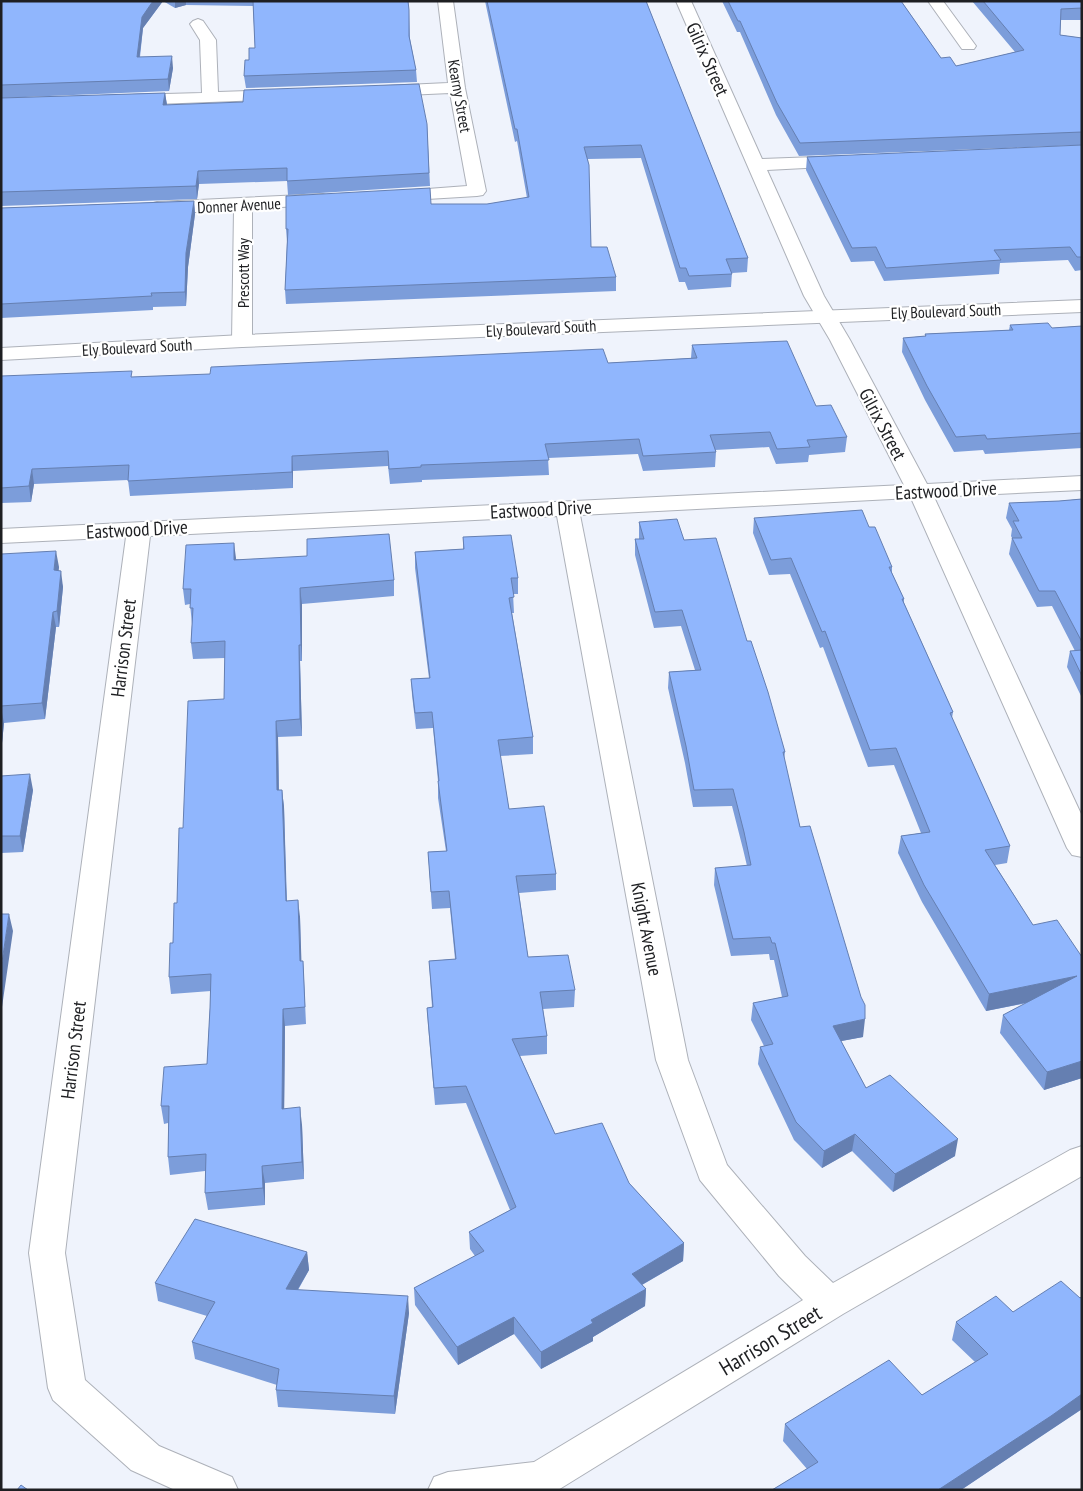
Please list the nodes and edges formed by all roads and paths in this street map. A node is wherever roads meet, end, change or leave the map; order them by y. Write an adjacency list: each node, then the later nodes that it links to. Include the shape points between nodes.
1 (445, 1): 6 (street, Kearny Street)
2 (683, 1): 12 (street, Gilrix Street)
3 (935, 1): 5 (street)
4 (198, 24): 9 (street, via 208,40)
5 (968, 46)
6 (457, 88): 7 (street); 13 (street, Kearny Street, via 477,191)
7 (368, 92)
8 (299, 94): 9 (street)
9 (210, 97): 10 (street)
10 (116, 100)
11 (864, 160): 12 (street)
12 (755, 165): 18 (street, Gilrix Street)
13 (380, 197)
14 (341, 199): 15 (street, Donner Avenue)
15 (243, 205): 16 (street, Donner Avenue); 19 (street, Prescott Way)
16 (137, 208)
17 (1082, 306): 18 (street, Ely Boulevard South)
18 (825, 316): 19 (street, Ely Boulevard South); 22 (street, Gilrix Street)
19 (242, 341): 20 (street, Ely Boulevard South)
20 (1, 354)
21 (1082, 483): 22 (street, Eastwood Drive)
22 (918, 491): 23 (street, Eastwood Drive); 26 (street, Gilrix Street)
23 (568, 508): 24 (street, Eastwood Drive); 28 (street, Knight Avenue, via 672,1060 712,1171 792,1266)
24 (139, 529): 25 (street, Eastwood Drive); 29 (street, Harrison Street, via 47,1253 67,1388 145,1458)
25 (1, 536)
26 (1082, 848)
27 (1082, 1159): 28 (street, Harrison Street)
28 (830, 1303): 30 (street, Harrison Street, via 541,1478)
29 (218, 1490)
30 (448, 1490)

